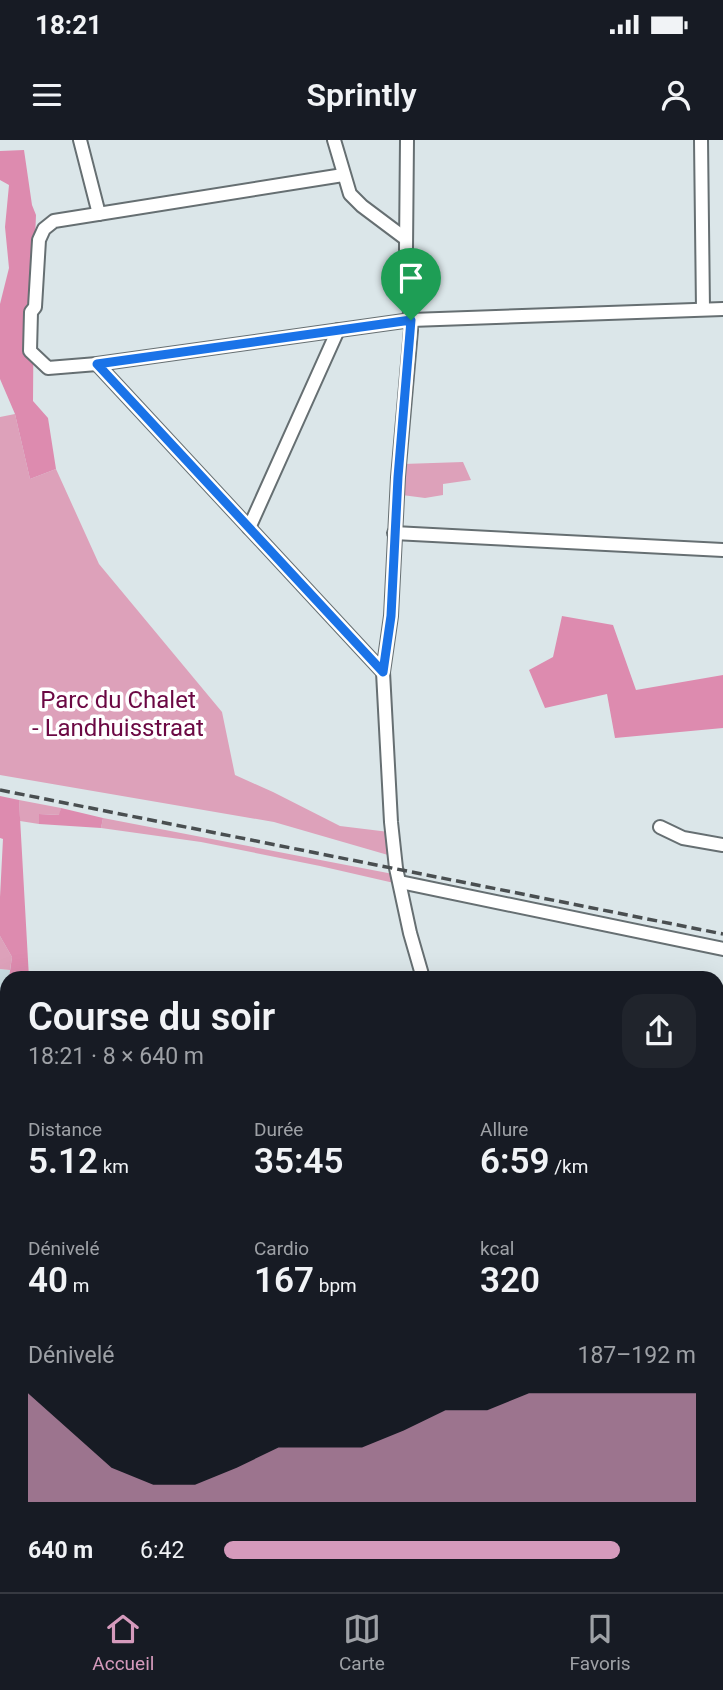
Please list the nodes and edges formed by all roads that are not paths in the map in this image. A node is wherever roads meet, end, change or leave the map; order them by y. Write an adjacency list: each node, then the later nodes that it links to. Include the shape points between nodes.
1 (80, 140): 6 (street)
2 (334, 140): 5 (street)
3 (407, 140): 7 (street)
4 (701, 140): 8 (street)
5 (343, 175): 6 (street); 7 (street, via 350,194)
6 (99, 215): 12 (street, via 54,221 44,229 30,351 48,368)
7 (406, 239): 10 (street)
8 (703, 309): 9 (street); 10 (street)
9 (723, 309)
10 (411, 320): 11 (street); 14 (street)
11 (338, 330): 12 (street); 13 (street)
12 (97, 364): 13 (street)
13 (249, 528): 16 (street)
14 (394, 533): 15 (street); 16 (street, via 391,616)
15 (723, 550)
16 (383, 672): 19 (street, via 391,822)
17 (660, 827): 18 (street, via 683,838)
18 (723, 845)
19 (400, 882): 20 (street); 21 (street)
20 (723, 949)
21 (422, 971)

